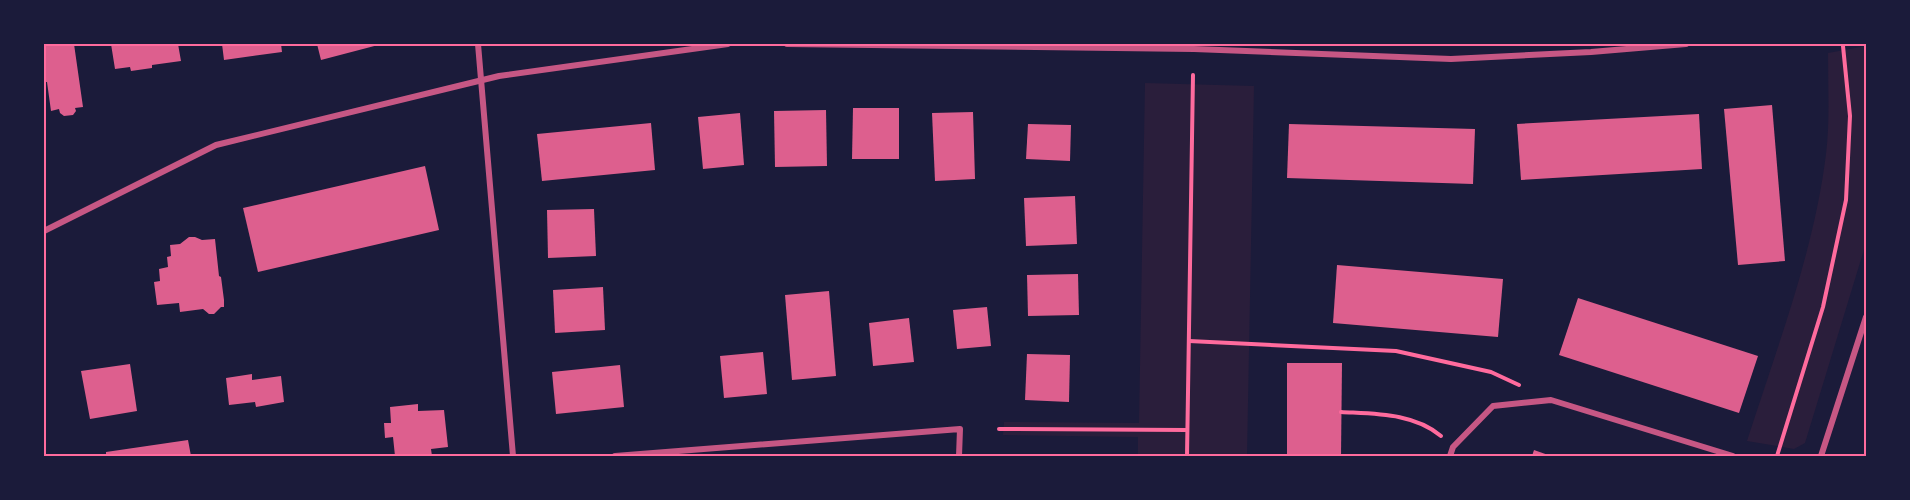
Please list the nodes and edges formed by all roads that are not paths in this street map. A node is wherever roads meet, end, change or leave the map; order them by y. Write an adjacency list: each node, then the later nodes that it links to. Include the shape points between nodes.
1 (478, 44): 5 (street)
2 (728, 44): 5 (street)
3 (787, 44): 4 (street, via 1183,49 1451,58)
4 (1686, 44)
5 (481, 80): 6 (street, via 216,145); 8 (street)
6 (44, 231)
7 (1866, 317): 13 (street)
8 (513, 456)
9 (615, 456): 10 (street, via 960,429)
10 (959, 456)
11 (1450, 456): 12 (street, via 1453,447 1493,406 1551,400)
12 (1733, 456)
13 (1821, 456)

